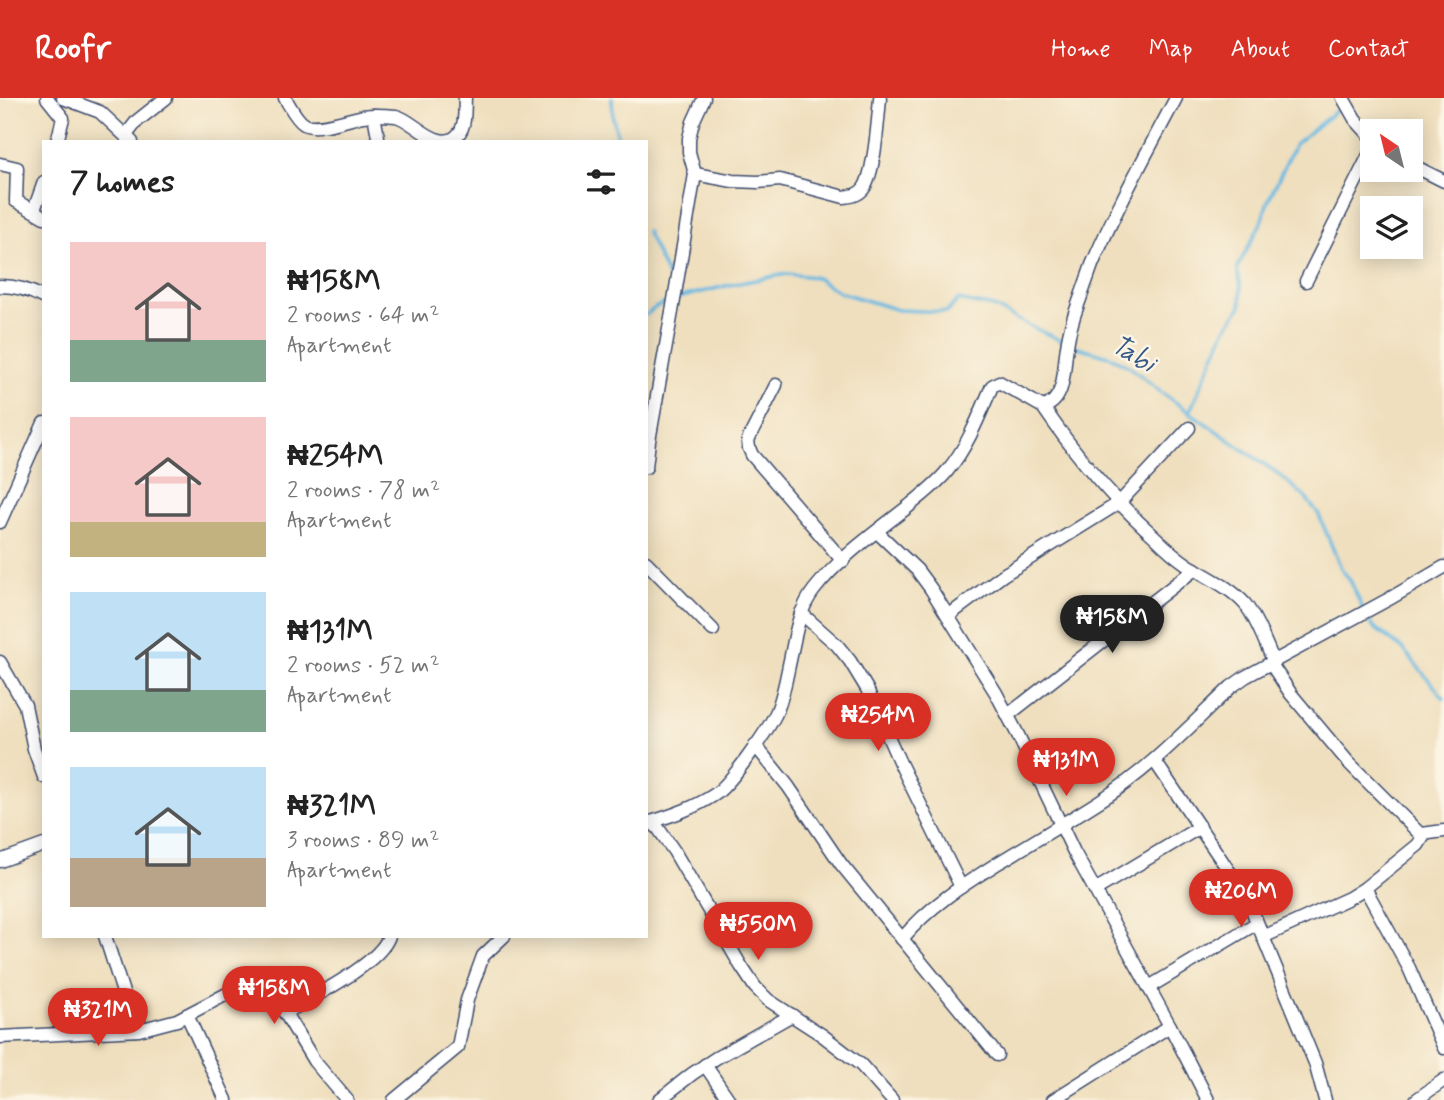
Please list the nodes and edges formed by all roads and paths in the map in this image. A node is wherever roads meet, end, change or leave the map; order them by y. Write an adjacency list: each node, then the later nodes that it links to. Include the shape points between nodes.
1 (47, 98): 11 (street)
2 (166, 98): 13 (street, via 137,121)
3 (285, 98): 10 (street, via 307,125)
4 (465, 98): 17 (street, via 464,126)
5 (704, 98): 21 (street, via 689,138)
6 (880, 98): 21 (street, via 871,173 863,189 853,196 780,180 733,181)
7 (1176, 98): 29 (street, via 1093,265 1070,329 1060,392)
8 (1343, 98): 12 (street)
9 (64, 99): 11 (street); 13 (street, via 100,112)
10 (374, 115): 15 (street); 16 (street, via 401,117 428,136)
11 (63, 118): 14 (street)
12 (1360, 125)
13 (129, 139)
14 (58, 140)
15 (378, 140)
16 (443, 140)
17 (456, 140)
18 (0, 164): 24 (street, via 17,168 16,201)
19 (1423, 170): 22 (street)
20 (1360, 173): 25 (street)
21 (695, 174): 32 (street)
22 (1444, 181)
23 (42, 194): 24 (street)
24 (39, 213)
25 (1306, 281)
26 (0, 286): 27 (street)
27 (42, 297)
28 (776, 386): 36 (street, via 748,440 749,448)
29 (1043, 407): 33 (street); 35 (street, via 995,383 948,471)
30 (42, 428): 34 (street)
31 (1189, 428): 33 (street)
32 (648, 450)
33 (1119, 503): 39 (street); 41 (street, via 1003,575)
34 (0, 522)
35 (877, 532): 36 (street); 41 (street, via 917,570)
36 (842, 561): 40 (street, via 815,589)
37 (648, 564): 42 (street)
38 (1444, 567): 44 (street)
39 (1195, 569): 44 (street, via 1246,606); 45 (street)
40 (801, 613): 46 (street, via 779,705); 56 (street, via 837,645 867,689)
41 (948, 616): 45 (street)
42 (713, 630)
43 (0, 662): 48 (street, via 25,705)
44 (1272, 663): 47 (street, via 1231,687); 53 (street, via 1291,694 1348,762)
45 (1008, 715): 50 (street)
46 (755, 745): 49 (street, via 715,794 691,809); 64 (street)
47 (1154, 760): 50 (street, via 1100,802); 51 (street)
48 (42, 771)
49 (648, 822): 68 (street, via 674,851 755,987)
50 (1060, 824): 56 (street); 58 (street)
51 (1200, 827): 58 (street); 59 (street)
52 (1444, 831): 53 (street)
53 (1422, 834): 57 (street, via 1418,845)
54 (42, 846): 55 (street)
55 (0, 861)
56 (961, 887): 64 (street)
57 (1365, 888): 60 (street); 72 (street, via 1409,968)
58 (1095, 890): 65 (street)
59 (1257, 923): 60 (street); 65 (street)
60 (1263, 937): 84 (street, via 1315,1063)
61 (106, 938): 70 (street)
62 (388, 938): 66 (street, via 371,960)
63 (502, 938): 78 (street, via 483,956 467,1000 458,1048)
64 (902, 939): 73 (street)
65 (1149, 987): 69 (street)
66 (285, 1013): 67 (street, via 258,982); 77 (street, via 314,1061)
67 (187, 1015): 70 (street); 76 (street)
68 (792, 1015): 74 (street); 81 (street, via 861,1065)
69 (1170, 1026): 82 (street); 83 (street)
70 (135, 1030): 71 (street)
71 (0, 1037)
72 (1444, 1048)
73 (997, 1055)
74 (705, 1066): 79 (street); 80 (street)
75 (1444, 1080): 85 (street)
76 (226, 1100)
77 (347, 1100)
78 (394, 1100)
79 (659, 1100)
80 (729, 1100)
81 (892, 1100)
82 (1053, 1100)
83 (1208, 1100)
84 (1325, 1100)
85 (1416, 1100)

